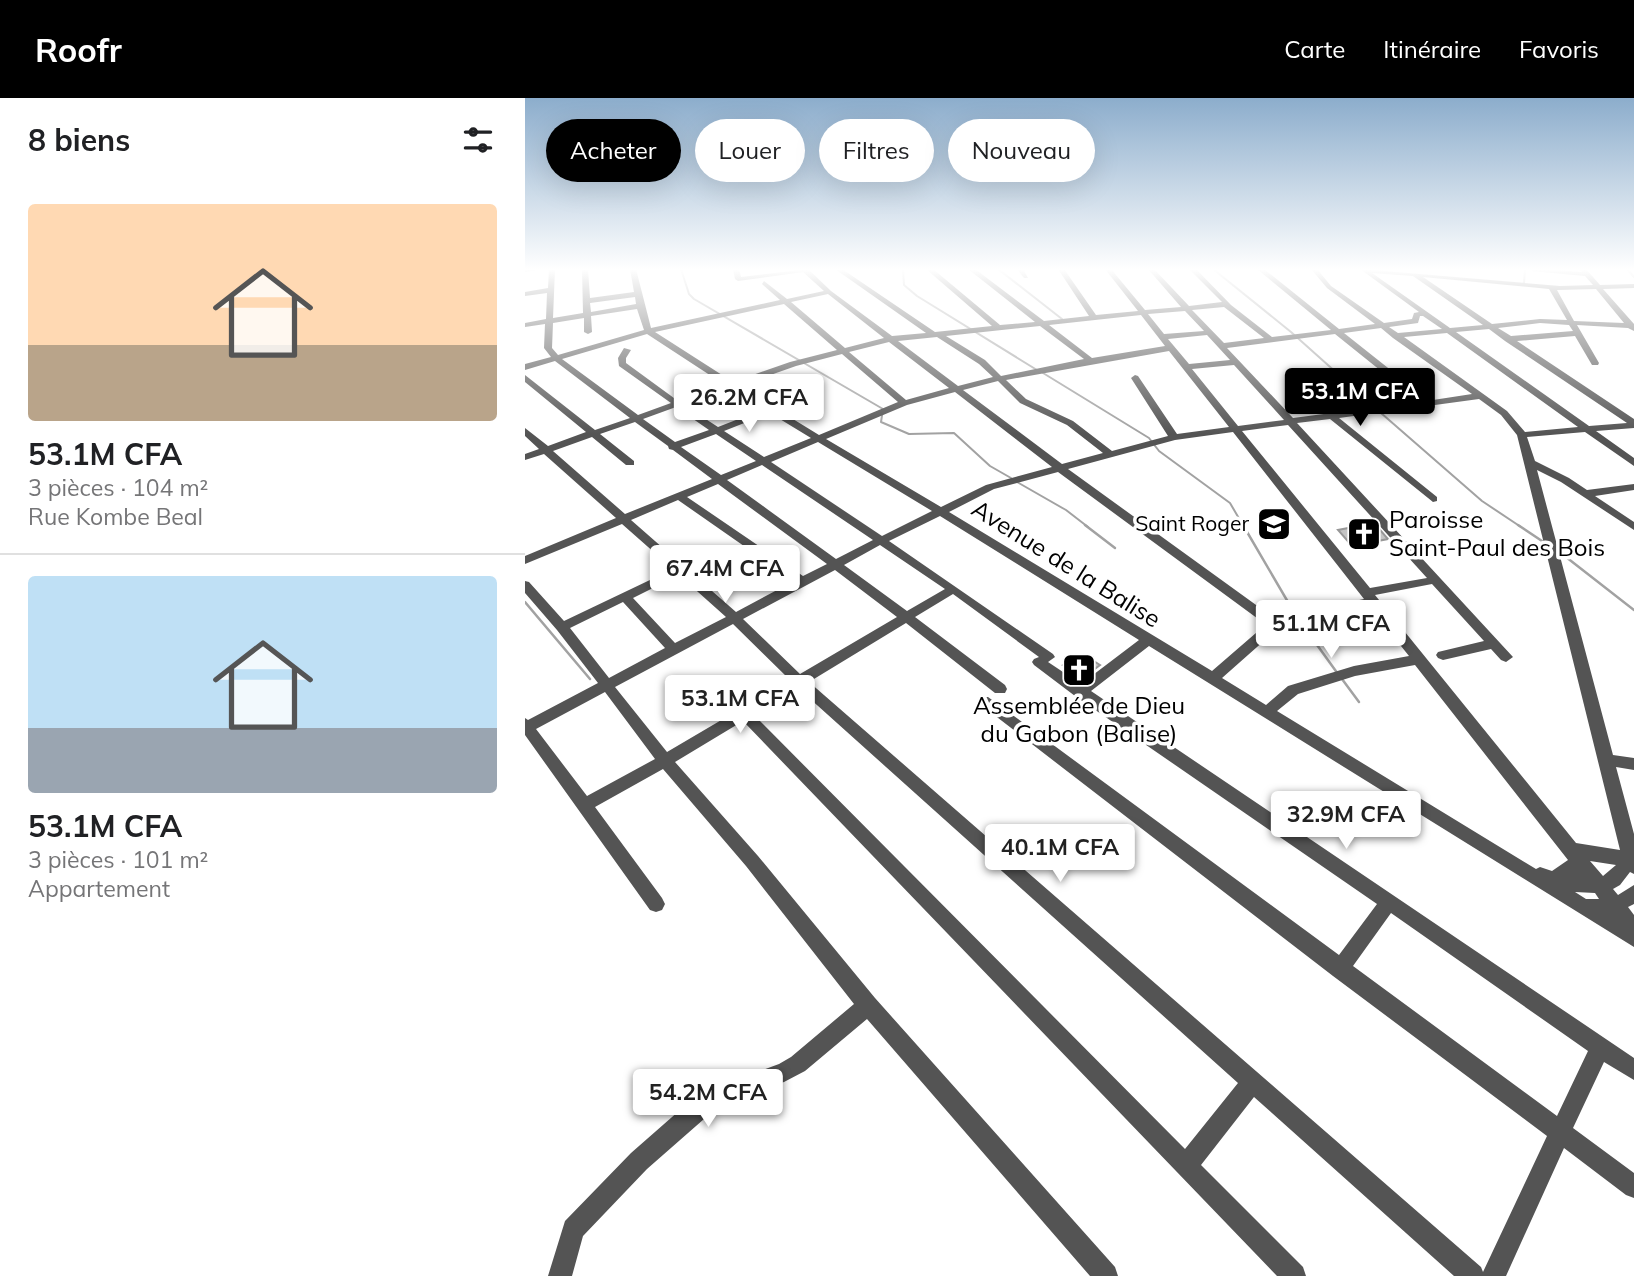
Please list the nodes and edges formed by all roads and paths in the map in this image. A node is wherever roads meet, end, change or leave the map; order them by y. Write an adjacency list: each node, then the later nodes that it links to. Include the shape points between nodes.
1 (550, 324): 39 (street, via 548,348)
2 (588, 324): 26 (street)
3 (646, 324): 24 (street)
4 (680, 324): 24 (street)
5 (810, 324): 38 (street)
6 (870, 324): 32 (street)
7 (920, 324): 28 (street)
8 (994, 324): 21 (street)
9 (1041, 324): 21 (street); 40 (street)
10 (1151, 324): 31 (street)
11 (1201, 324): 27 (street)
12 (1251, 324): 33 (street)
13 (1330, 324): 23 (street)
14 (1387, 324): 19 (street)
15 (1440, 324): 25 (street)
16 (1510, 324): 20 (street)
17 (1573, 324): 29 (street)
18 (1597, 324): 22 (street)
19 (1380, 325): 23 (street); 30 (street)
20 (1488, 325): 25 (street); 34 (street)
21 (999, 328): 28 (street)
22 (1632, 328)
23 (1338, 330): 33 (street); 51 (street, via 1403,385)
24 (648, 331): 39 (street); 48 (street, Avenue de la Balise)
25 (1450, 331): 30 (street); 61 (street)
26 (588, 332)
27 (1209, 333): 31 (street); 35 (street)
28 (935, 334): 32 (street); 47 (street, via 972,355)
29 (1578, 334): 34 (street); 42 (street)
30 (1396, 336): 50 (street)
31 (1161, 337): 36 (street)
32 (890, 339): 38 (street); 49 (street)
33 (1270, 339): 35 (street)
34 (1508, 339): 58 (street)
35 (1222, 346): 41 (street)
36 (1171, 348): 40 (street); 44 (street)
37 (627, 350): 52 (street, via 622,365)
38 (842, 351): 48 (street); 53 (street)
39 (556, 358): 43 (street); 56 (street)
40 (1090, 360): 47 (street)
41 (1234, 362): 44 (street); 57 (street)
42 (1595, 363)
43 (525, 367)
44 (1186, 367): 60 (street)
45 (525, 378): 63 (street)
46 (1135, 378): 66 (street)
47 (998, 379): 49 (street); 69 (street, via 1023,401 1070,423)
48 (733, 385): 52 (street); 54 (street, Avenue de la Balise)
49 (955, 388): 53 (street); 75 (street)
50 (1480, 396): 51 (street); 64 (street, via 1504,413)
51 (1432, 403): 55 (street)
52 (679, 404): 56 (street); 59 (street)
53 (904, 404): 65 (street)
54 (771, 410): 59 (street); 65 (street, Avenue de la Balise)
55 (1333, 417): 57 (street); 80 (street)
56 (636, 419): 63 (street); 67 (street)
57 (1290, 423): 60 (street); 88 (street)
58 (1634, 424): 61 (street)
59 (716, 430): 67 (street); 71 (street)
60 (1237, 430): 66 (street); 93 (street)
61 (1588, 430): 64 (street); 74 (street)
62 (525, 431): 68 (street)
63 (593, 434): 68 (street); 72 (street)
64 (1522, 435): 73 (street)
65 (819, 438): 71 (street); 81 (street, Avenue de la Balise)
66 (1174, 438): 69 (street)
67 (672, 447): 76 (street)
68 (547, 450): 70 (street); 82 (street)
69 (1110, 454): 75 (street)
70 (525, 457)
71 (763, 461): 76 (street); 84 (street)
72 (630, 463)
73 (1530, 463): 78 (street); 113 (street)
74 (1634, 464)
75 (1060, 468): 81 (street, via 1015,480); 96 (street)
76 (717, 480): 79 (street); 86 (street)
77 (1634, 487): 78 (street)
78 (1584, 494): 83 (street)
79 (679, 496): 82 (street); 89 (street)
80 (1433, 499)
81 (940, 511): 84 (street); 98 (street, Avenue de la Balise)
82 (623, 520): 85 (street); 87 (street)
83 (1631, 523)
84 (880, 541): 86 (street); 91 (street)
85 (525, 560)
86 (837, 564): 89 (street); 94 (street)
87 (680, 570): 92 (street); 95 (street)
88 (1435, 580): 93 (street); 99 (street)
89 (803, 582): 95 (street)
90 (525, 585): 97 (street)
91 (953, 589): 94 (street); 108 (street)
92 (625, 597): 97 (street); 100 (street)
93 (1370, 597): 96 (street); 103 (street)
94 (906, 615): 105 (street); 107 (street)
95 (735, 618): 100 (street); 105 (street)
96 (1272, 623): 104 (street)
97 (562, 627): 106 (street)
98 (1148, 640): 104 (street, Avenue de la Balise); 108 (street)
99 (1492, 644): 101 (street); 102 (street)
100 (674, 650): 106 (street)
101 (1443, 655)
102 (1506, 657)
103 (1420, 659): 111 (street, via 1354,671 1293,690); 117 (street)
104 (1212, 679): 111 (street, Avenue de la Balise)
105 (798, 680): 110 (street); 133 (street)
106 (607, 685): 112 (street); 114 (street)
107 (1000, 689)
108 (1080, 692): 123 (street)
109 (983, 701): 129 (street)
110 (742, 711): 114 (street); 135 (street)
111 (1266, 712): 119 (street, Avenue de la Balise)
112 (526, 726): 116 (street)
113 (1607, 760): 115 (street); 118 (street)
114 (665, 761): 116 (street); 130 (street)
115 (1634, 764)
116 (583, 806): 124 (street)
117 (1576, 854): 118 (street); 120 (street, via 1573,868); 121 (street)
118 (1630, 856): 121 (street, via 1618,877)
119 (1516, 867): 120 (street); 126 (street)
120 (1553, 879): 121 (street)
121 (1601, 885): 125 (street)
122 (1634, 893): 125 (street)
123 (1388, 903): 129 (street); 131 (street)
124 (656, 904)
125 (1616, 904): 126 (street); 127 (street)
126 (1585, 907): 128 (street)
127 (1634, 929)
128 (1634, 938)
129 (1340, 970): 134 (street)
130 (868, 1005): 137 (street, via 798,1064 718,1096 639,1161 573,1229); 138 (street)
131 (1600, 1048): 132 (street); 134 (street)
132 (1634, 1070)
133 (1252, 1081): 135 (street); 140 (street)
134 (1560, 1133): 136 (street); 141 (street)
135 (1186, 1166): 139 (street)
136 (1634, 1187)
137 (559, 1276)
138 (1106, 1276)
139 (1294, 1276)
140 (1472, 1276)
141 (1493, 1276)

